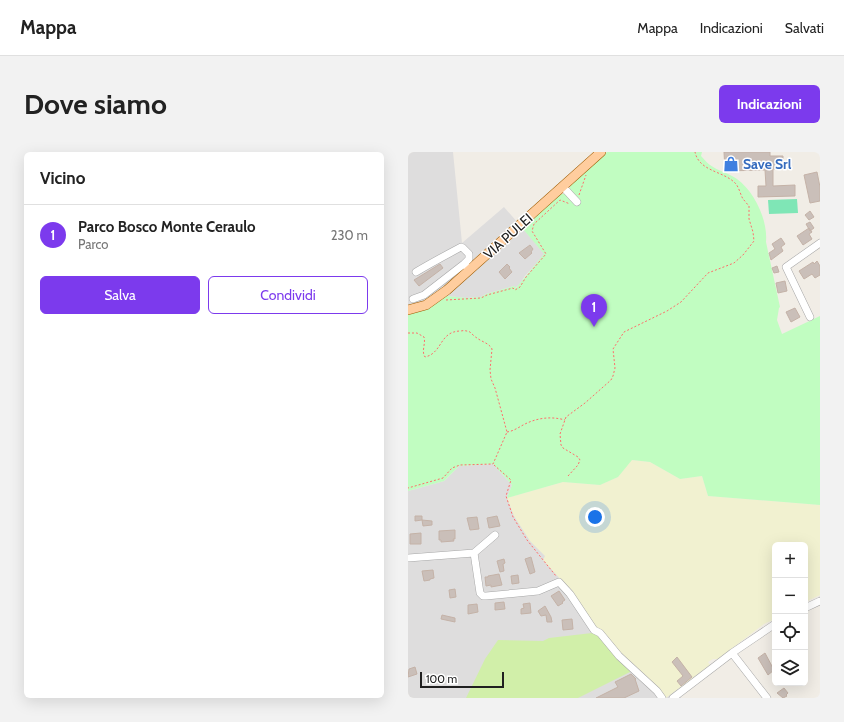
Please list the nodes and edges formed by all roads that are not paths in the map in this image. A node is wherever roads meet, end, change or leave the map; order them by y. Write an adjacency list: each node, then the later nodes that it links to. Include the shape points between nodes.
1 (601, 152): 2 (main road, VIA PULEI)
2 (563, 187): 3 (street); 5 (main road, VIA PULEI)
3 (577, 202)
4 (820, 243): 9 (street, via 786,267)
5 (467, 267): 6 (street, via 469,254 461,247); 7 (street, via 424,295); 8 (main road, VIA PULEI, via 447,290 426,305)
6 (416, 272)
7 (413, 299)
8 (408, 310)
9 (810, 317)
10 (495, 534): 11 (street)
11 (474, 553): 12 (street); 17 (street, via 482,596 531,592 559,582 594,630 604,637 619,656)
12 (408, 558)
13 (820, 600): 14 (street)
14 (808, 606)
15 (772, 626): 16 (street)
16 (732, 653): 18 (street); 19 (street)
17 (662, 698)
18 (673, 698)
19 (767, 698)

